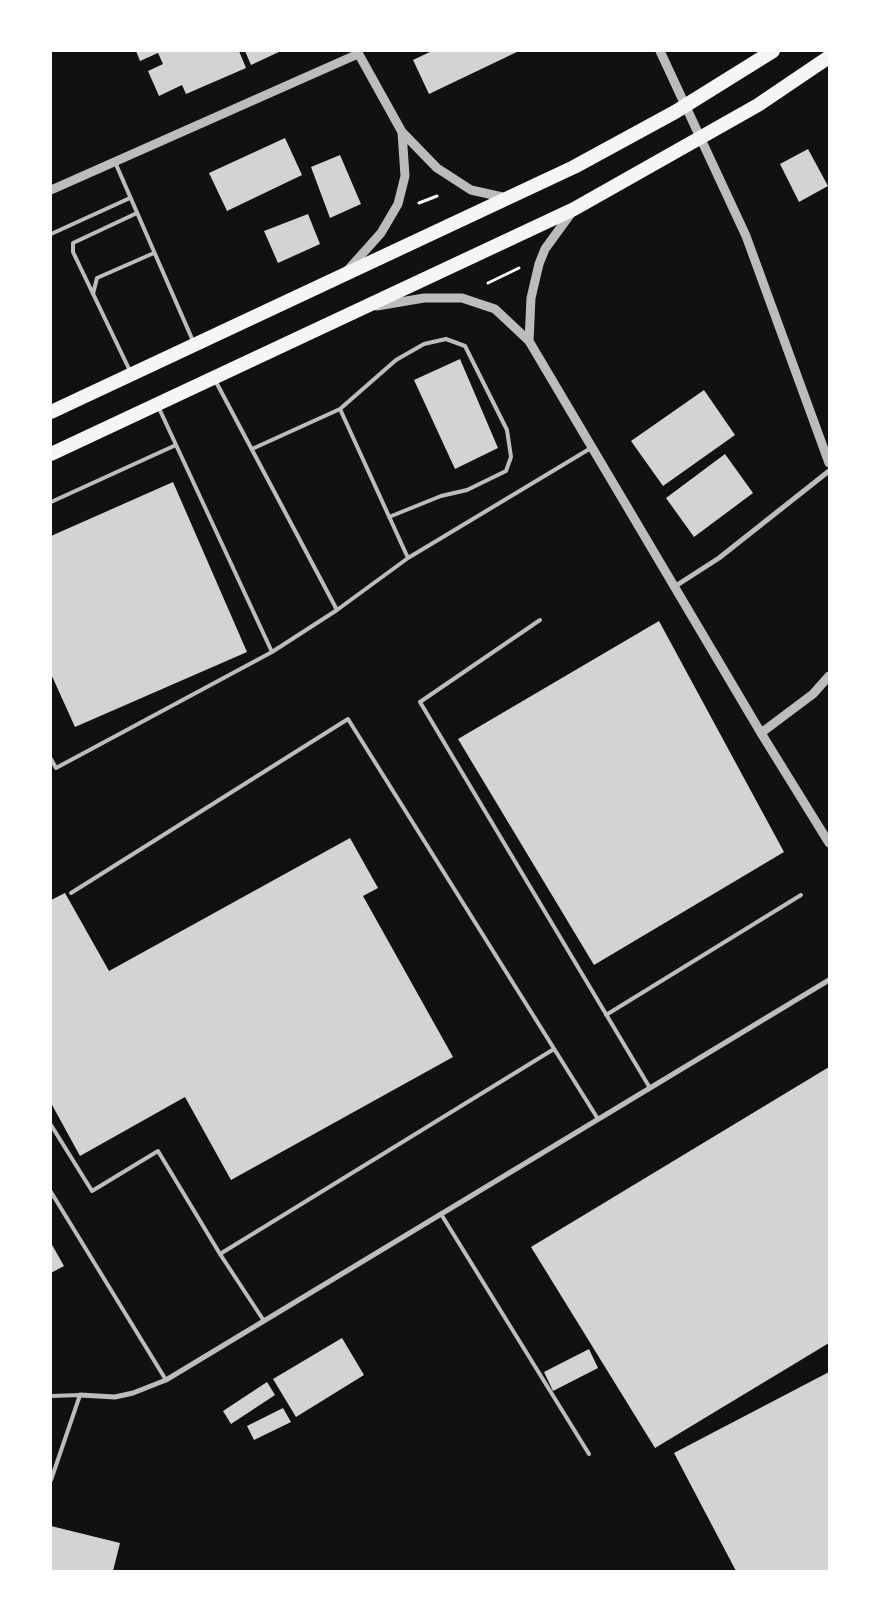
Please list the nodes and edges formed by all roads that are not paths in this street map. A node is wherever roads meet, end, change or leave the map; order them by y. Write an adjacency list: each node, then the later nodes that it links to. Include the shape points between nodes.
1 (660, 51): 28 (street, via 730,197 763,278)
2 (773, 51): 9 (highway, via 627,140)
3 (358, 52): 5 (street); 6 (street)
4 (829, 57): 10 (highway, via 743,114)
5 (402, 132): 9 (street, via 448,177 471,190); 14 (street, via 405,176 398,204 381,233)
6 (114, 161): 7 (street); 8 (lane)
7 (51, 190)
8 (130, 198): 11 (lane); 12 (lane)
9 (509, 199): 14 (highway)
10 (574, 209): 16 (highway); 17 (street, via 545,248 539,264 531,298)
11 (137, 213): 13 (lane); 15 (lane, via 73,243 73,252)
12 (51, 234)
13 (154, 253): 15 (lane, via 97,278); 18 (lane)
14 (341, 278): 18 (highway)
15 (93, 294): 19 (lane)
16 (358, 311): 17 (street, via 424,298 462,298 495,310); 20 (highway)
17 (529, 341): 25 (street)
18 (195, 346): 19 (highway)
19 (132, 375): 23 (highway)
20 (214, 378): 21 (highway); 26 (lane)
21 (157, 404): 24 (lane); 27 (highway)
22 (340, 409): 26 (lane); 31 (lane); 31 (lane, via 396,360 424,344 446,339 465,346 507,430 511,457 506,471 466,490 441,496)
23 (51, 412)
24 (176, 445): 30 (lane); 36 (lane)
25 (591, 448): 32 (lane); 33 (street)
26 (252, 449): 34 (lane)
27 (51, 454)
28 (829, 463)
29 (829, 471): 33 (street, via 719,558)
30 (51, 502)
31 (389, 517): 32 (lane)
32 (408, 558): 34 (lane)
33 (674, 587): 38 (street)
34 (337, 610): 36 (lane)
35 (540, 620): 45 (lane, via 420,702)
36 (272, 652): 40 (lane)
37 (829, 676): 38 (street, via 813,694)
38 (761, 733): 41 (street)
39 (51, 759): 40 (lane)
40 (54, 770)
41 (829, 843)
42 (71, 893): 46 (lane, via 348,719)
43 (801, 895): 45 (lane)
44 (829, 980): 47 (street)
45 (606, 1015): 47 (lane)
46 (554, 1049): 48 (lane); 52 (lane)
47 (650, 1088): 48 (street)
48 (598, 1119): 51 (street)
49 (51, 1125): 52 (lane, via 92,1191 158,1151)
50 (51, 1192): 54 (lane)
51 (441, 1214): 53 (street); 57 (lane)
52 (220, 1254): 53 (lane)
53 (264, 1321): 54 (street)
54 (166, 1380): 55 (street, via 114,1397)
55 (80, 1395): 56 (lane); 58 (lane)
56 (51, 1396)
57 (589, 1454)
58 (51, 1480)

